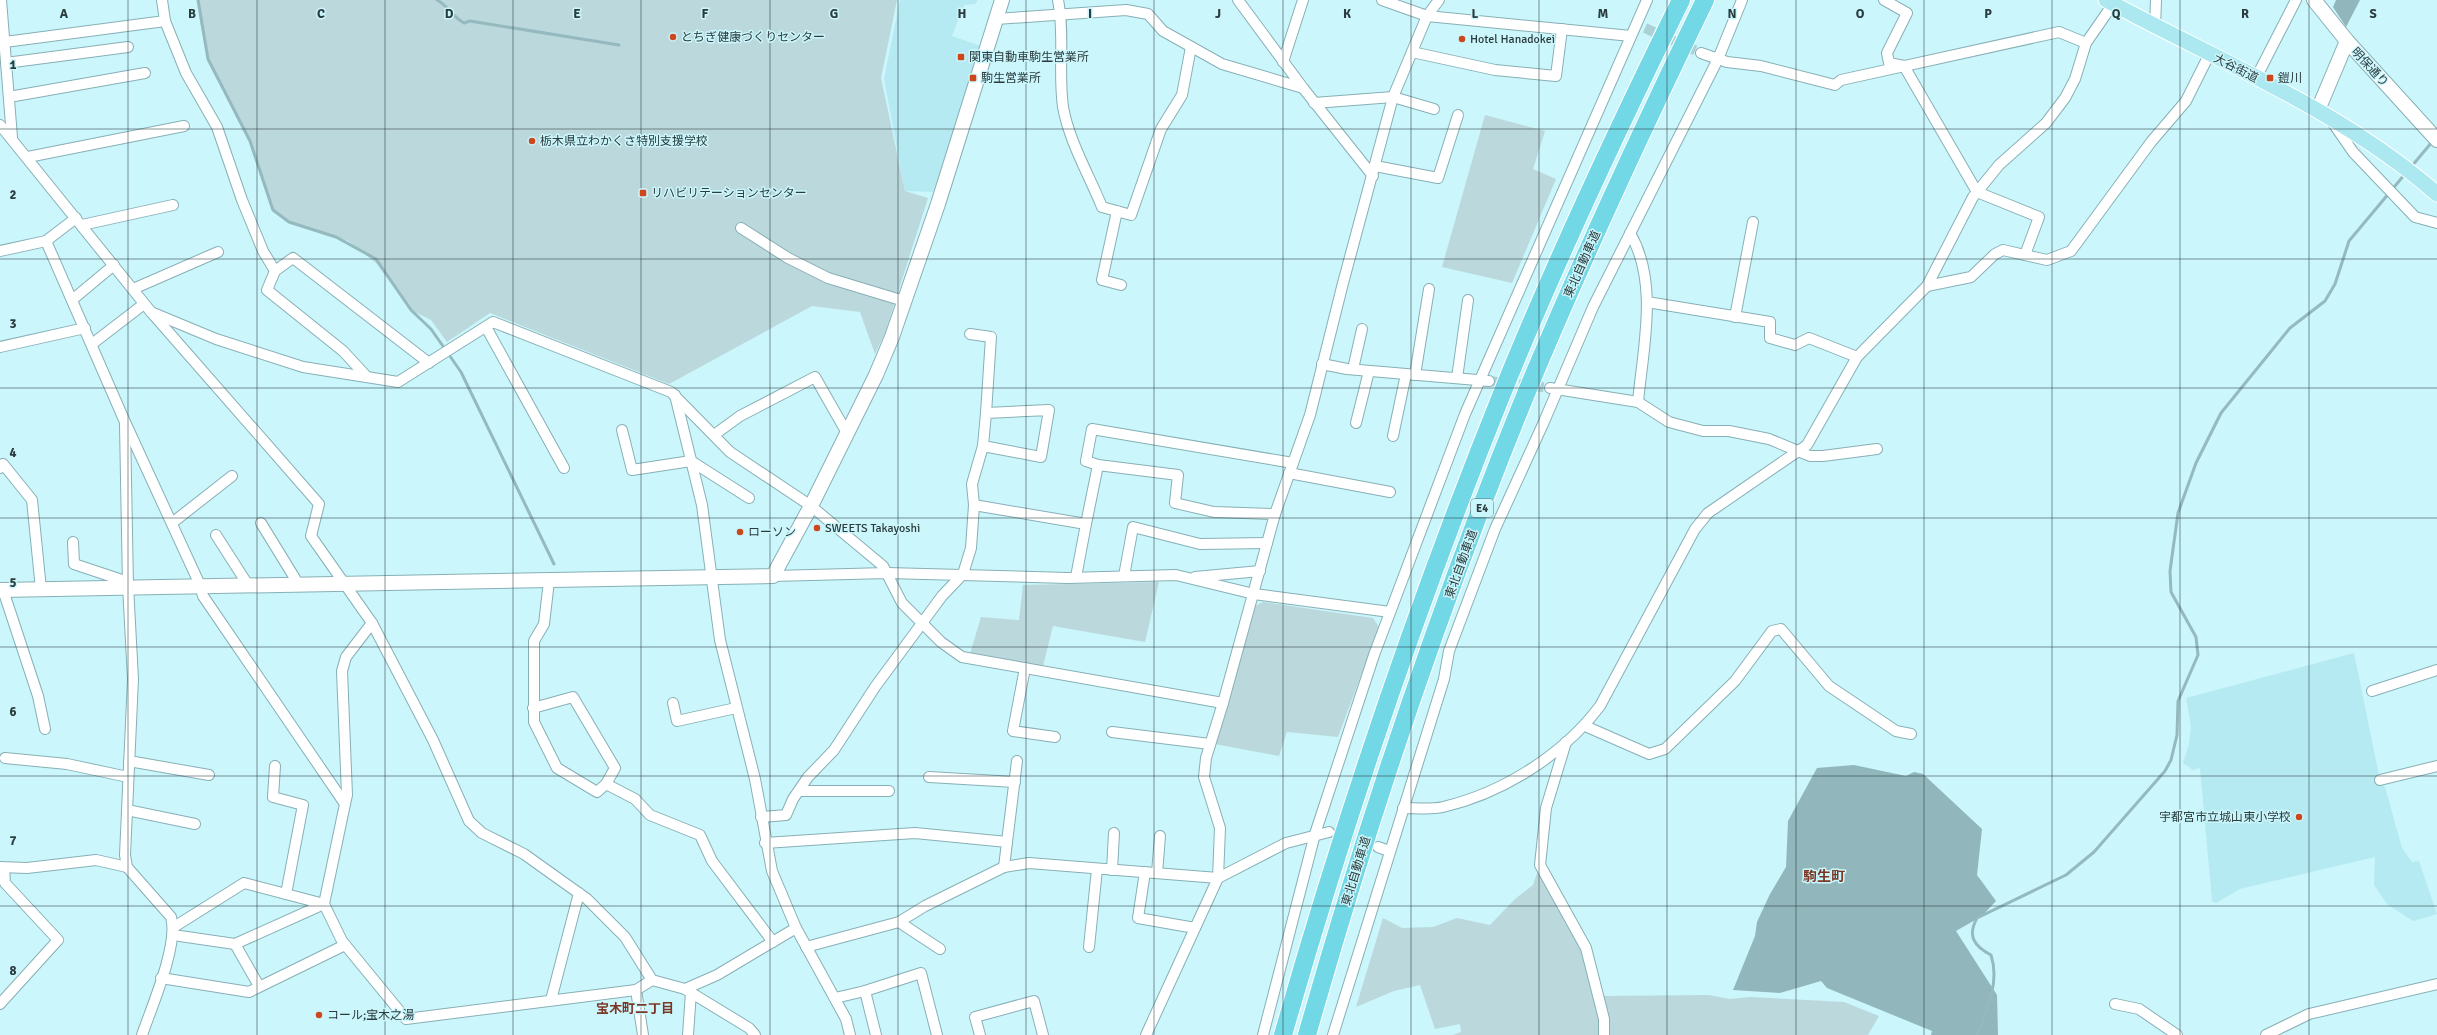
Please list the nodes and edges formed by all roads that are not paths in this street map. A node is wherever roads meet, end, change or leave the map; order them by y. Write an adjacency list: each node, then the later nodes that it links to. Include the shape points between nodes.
1 (1, 0): 30 (street)
2 (162, 0): 22 (street)
3 (1002, 0): 21 (street)
4 (1058, 0): 19 (street)
5 (1238, 0): 35 (street)
6 (1302, 0): 35 (street)
7 (1382, 0): 17 (street)
8 (1438, 0): 20 (street)
9 (1647, 0): 25 (street, via 1640,26)
10 (1681, 0): 228 (highway, 東北自動車道 / E4, via 1548,285 1446,536 1397,671 1345,827)
11 (1705, 0): 229 (highway, 東北自動車道 / E4, via 1624,170 1568,296 1523,402 1472,534 1419,678 1370,824)
12 (1742, 0): 34 (street)
13 (1884, 0): 37 (street, via 1907,13 1886,53 1890,63)
14 (2156, 0): 23 (street)
15 (2296, 0): 39 (street)
16 (2314, 0): 26 (street, 明保通り)
17 (1395, 2): 20 (street)
18 (2109, 2): 23 (main road, 大谷街道); 27 (street)
19 (1061, 16): 21 (street); 29 (street, via 1126,10 1148,14 1163,31); 56 (street, via 1063,106 1067,124 1102,207)
20 (1427, 16): 24 (street); 31 (street)
21 (996, 19): 74 (street, via 938,204)
22 (165, 21): 30 (street); 67 (street, via 186,73 217,128 242,200 263,251)
23 (2155, 27): 33 (main road, 大谷街道)
24 (1562, 29): 25 (street); 31 (street, via 1556,76 1495,70)
25 (1631, 36): 93 (street)
26 (2347, 41): 45 (street); 49 (street, 明保通り)
27 (2086, 43): 37 (street, via 2059,32); 53 (street, via 2075,79 2065,98 2046,123 1999,165)
28 (128, 47): 36 (street)
29 (1192, 47): 40 (street, via 1222,64); 56 (street, via 1182,96 1161,129 1131,215)
30 (3, 49): 36 (street)
31 (1412, 52): 42 (street)
32 (1701, 53): 34 (street)
33 (2209, 55): 39 (main road, 大谷街道); 65 (street, via 2186,101 2151,142 2071,251 2047,260)
34 (1718, 59): 37 (street, via 1761,66 1835,86 1841,80); 61 (street)
35 (1283, 62): 40 (street)
36 (6, 64): 41 (street)
37 (1904, 66): 53 (street)
38 (145, 73): 41 (street)
39 (2256, 78): 45 (main road, 大谷街道)
40 (1303, 88): 43 (street)
41 (9, 97): 50 (street)
42 (1393, 97): 43 (street); 44 (street); 52 (street)
43 (1314, 103): 52 (street)
44 (1434, 108)
45 (2324, 114): 54 (main road, 大谷街道, via 2405,166); 59 (street, via 2353,152 2415,217)
46 (1458, 115): 52 (street, via 1438,178)
47 (0, 125): 50 (street)
48 (184, 126): 51 (street)
49 (2433, 135)
50 (12, 136): 51 (street)
51 (28, 157): 57 (street)
52 (1374, 171): 87 (street)
53 (1977, 192): 65 (street, via 2039,217); 69 (street)
54 (2437, 194)
55 (173, 205): 57 (street)
56 (1117, 211): 68 (street, via 1102,280)
57 (79, 221): 62 (street); 66 (street)
58 (1753, 222): 78 (street)
59 (2437, 223)
60 (741, 228): 74 (street, via 788,258 828,278)
61 (1630, 233): 75 (street, via 1639,249 1645,275); 94 (street)
62 (46, 241): 63 (street); 72 (street)
63 (0, 251)
64 (218, 252): 70 (street)
65 (2025, 255): 69 (street, via 2003,250 1971,276)
66 (114, 265): 70 (street); 72 (street)
67 (275, 271): 86 (street, via 293,258); 91 (street, via 267,290 343,351)
68 (1121, 285)
69 (1927, 286): 85 (street)
70 (133, 289): 76 (street)
71 (1428, 289): 90 (street)
72 (72, 300): 80 (street)
73 (1468, 300): 92 (street)
74 (904, 301): 101 (street, via 876,375)
75 (1647, 302): 78 (street); 96 (street)
76 (144, 304): 77 (street); 83 (street)
77 (151, 312): 91 (street, via 216,339 303,367); 138 (street, via 320,504 311,536)
78 (1735, 317): 85 (street, via 1770,322 1770,338 1795,345 1809,338)
79 (486, 327): 86 (street); 95 (street, via 493,322); 111 (street)
80 (85, 328): 83 (street); 84 (street)
81 (1362, 329): 88 (street)
82 (970, 334): 97 (street, via 991,337)
83 (92, 344): 98 (street)
84 (0, 347)
85 (1857, 357): 106 (street, via 1807,445)
86 (429, 363): 91 (street, via 398,382)
87 (1322, 364): 88 (street); 108 (street, via 1310,415)
88 (1353, 369): 89 (street)
89 (1369, 371): 90 (street); 99 (street)
90 (1410, 375): 92 (street); 103 (street)
91 (367, 377)
92 (1457, 378): 93 (street)
93 (1485, 380): 142 (street)
94 (1554, 389): 96 (street); 173 (street, via 1495,529 1449,651 1444,679)
95 (675, 395): 102 (street); 107 (street)
96 (1638, 402): 106 (street, via 1669,422 1703,431 1729,431 1769,439)
97 (986, 413): 104 (street); 104 (street, via 1049,410 1041,457)
98 (125, 422): 119 (street); 134 (street)
99 (1356, 423)
100 (622, 430): 107 (street, via 632,470)
101 (847, 433): 102 (street, via 815,377 740,416); 117 (street)
102 (714, 435): 117 (street, via 730,452)
103 (1393, 436)
104 (983, 446): 116 (street, via 972,484)
105 (1877, 449): 106 (street, via 1823,456 1810,456)
106 (1800, 451): 152 (street, via 1708,513 1695,529 1600,706)
107 (691, 461): 115 (street); 130 (street, via 702,504)
108 (1293, 463): 109 (street, via 1092,429 1086,462); 112 (street)
109 (1098, 465): 118 (street, via 1178,475 1175,503 1214,512); 121 (street)
110 (0, 468): 139 (street, via 3,464 32,500)
111 (564, 468)
112 (1289, 473): 114 (street); 118 (street)
113 (232, 476): 119 (street)
114 (1390, 492)
115 (749, 498)
116 (974, 505): 121 (street); 127 (street, via 971,548)
117 (811, 506): 126 (street, via 883,566); 128 (street)
118 (1275, 514): 124 (street)
119 (172, 523): 135 (street)
120 (261, 523): 137 (street)
121 (1086, 524): 131 (street)
122 (216, 534): 136 (street)
123 (73, 542): 134 (street, via 74,564)
124 (1267, 543): 125 (street); 129 (street, via 1200,544 1133,527)
125 (1260, 571): 132 (street); 141 (street)
126 (887, 573): 127 (street); 128 (street); 144 (street, via 902,603)
127 (963, 574): 131 (street); 144 (street, via 942,596)
128 (773, 576): 130 (street)
129 (1124, 576): 131 (street); 132 (street, via 1176,575)
130 (710, 578): 133 (street); 151 (street, via 720,640)
131 (1076, 578)
132 (1187, 578): 141 (street)
133 (549, 581): 138 (street); 150 (street, via 544,624 534,641)
134 (128, 584): 135 (street); 139 (street); 160 (street, via 133,679)
135 (200, 585): 136 (street); 172 (street, via 203,596)
136 (248, 585): 137 (street)
137 (299, 585): 138 (street)
138 (344, 585): 143 (street)
139 (41, 589): 140 (street)
140 (1, 590): 153 (street, via 38,696)
141 (1254, 594): 142 (street); 149 (street)
142 (1390, 612): 179 (street)
143 (372, 623): 172 (street, via 346,656 342,671); 193 (street, via 433,740 469,821 482,833 524,854)
144 (922, 624): 145 (street, via 962,657); 170 (street, via 875,687 834,750 808,777)
145 (1025, 668): 149 (street); 156 (street, via 1013,731)
146 (2437, 670): 147 (street)
147 (2372, 691)
148 (673, 704): 151 (street, via 677,722)
149 (1223, 704): 158 (street)
150 (533, 708): 169 (street, via 534,722 557,768 597,792); 169 (street, via 573,697 615,768)
151 (736, 708): 175 (street, via 755,778)
152 (1585, 726): 155 (street, via 1649,754 1665,749 1735,681 1772,631 1781,629 1829,686 1896,730); 157 (street)
153 (45, 729)
154 (1112, 732): 158 (street)
155 (1911, 734)
156 (1055, 737)
157 (1566, 742): 173 (street, via 1518,779 1442,807); 231 (street, via 1546,808 1540,865 1586,948 1604,1019)
158 (1210, 744): 192 (street, via 1204,777 1220,828)
159 (5, 758): 165 (street, via 68,764)
160 (129, 761): 164 (street); 165 (street)
161 (1017, 761): 168 (street)
162 (275, 766): 194 (street, via 273,797 303,805)
163 (2437, 766): 167 (street)
164 (208, 775)
165 (128, 777): 174 (street)
166 (929, 777): 168 (street)
167 (2380, 780)
168 (1015, 782): 181 (street)
169 (606, 784): 200 (street, via 635,798 650,815 700,836 712,861)
170 (799, 791): 171 (street); 175 (street, via 786,815)
171 (889, 791)
172 (346, 804): 195 (street)
173 (1403, 808): 184 (street)
174 (127, 810): 176 (street); 186 (street, via 125,855)
175 (761, 817): 182 (street)
176 (195, 824)
177 (1329, 832): 179 (street)
178 (1114, 833): 189 (street)
179 (1315, 834): 192 (street, via 1286,843); 227 (street)
180 (1160, 836): 191 (street)
181 (1007, 842): 182 (street, via 915,833); 187 (street)
182 (765, 843): 197 (street, via 772,871)
183 (1378, 847): 184 (street)
184 (1389, 851): 230 (street)
185 (2, 867): 186 (street, via 27,868 96,860); 215 (street, via 5,882 58,940)
186 (128, 867): 199 (street, via 171,917)
187 (1004, 867): 188 (street, via 1029,863); 196 (street, via 925,906)
188 (1097, 868): 189 (street); 204 (street)
189 (1112, 870): 190 (street)
190 (1145, 872): 191 (street); 198 (street, via 1138,918)
191 (1157, 873): 192 (street)
192 (1218, 878): 198 (street)
193 (579, 893): 207 (street, via 625,936); 214 (street)
194 (286, 894): 195 (street); 199 (street, via 244,883)
195 (324, 904): 201 (street); 202 (street)
196 (899, 922): 203 (street); 205 (street)
197 (796, 928): 200 (street); 203 (street)
198 (1195, 928): 226 (street)
199 (174, 931): 201 (street); 206 (street)
200 (773, 942): 211 (street)
201 (235, 944): 209 (street)
202 (345, 945): 209 (street); 214 (street, via 406,1019)
203 (806, 947): 213 (street)
204 (1089, 947)
205 (940, 949)
206 (161, 978): 209 (street, via 249,992); 217 (street)
207 (652, 980): 210 (street); 211 (street)
208 (2437, 984): 233 (street, via 2309,1014)
209 (259, 986)
210 (636, 990): 214 (street); 218 (street)
211 (688, 990): 219 (street); 220 (street, via 749,1028)
212 (865, 991): 213 (street); 222 (street); 223 (street, via 921,973)
213 (835, 998): 221 (street, via 846,1019)
214 (551, 1000)
215 (0, 1004)
216 (2115, 1004): 232 (street, via 2139,1009)
217 (142, 1035)
218 (643, 1035)
219 (688, 1035)
220 (755, 1035)
221 (850, 1035)
222 (876, 1035)
223 (937, 1035)
224 (980, 1035): 225 (street, via 975,1017 1034,1001)
225 (1044, 1035)
226 (1146, 1035)
227 (1263, 1035)
228 (1283, 1035)
229 (1307, 1035)
230 (1333, 1035)
231 (1604, 1035)
232 (2177, 1035)
233 (2266, 1035)

